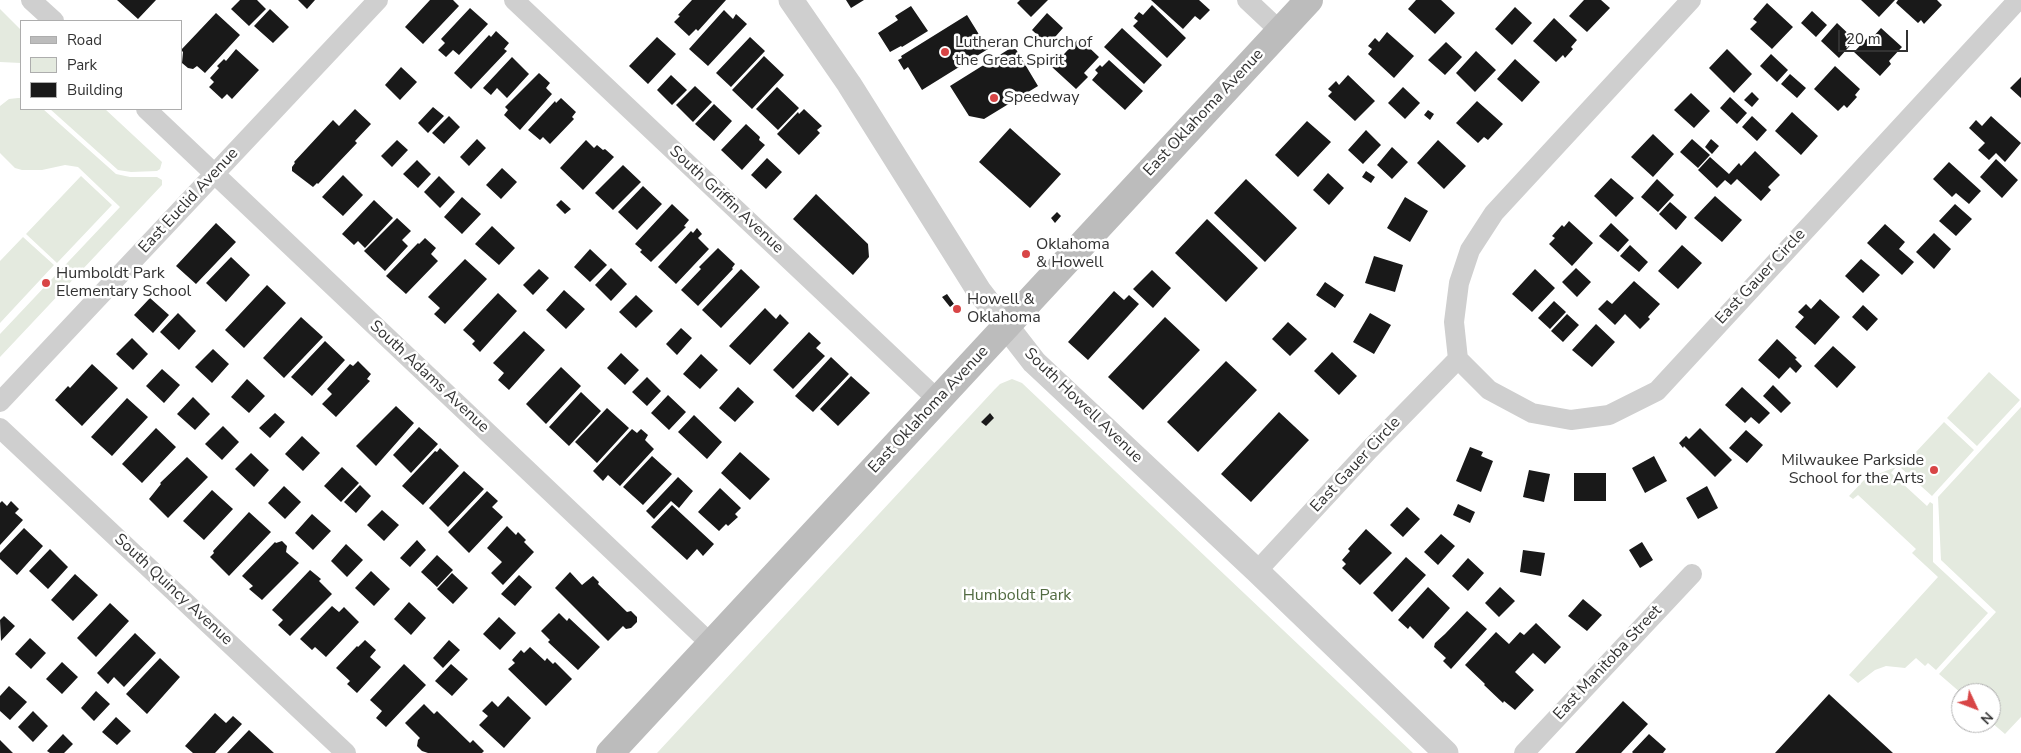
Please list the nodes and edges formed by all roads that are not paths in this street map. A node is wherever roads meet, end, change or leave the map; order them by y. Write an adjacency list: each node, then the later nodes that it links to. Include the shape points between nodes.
1 (31, 0): 9 (street)
2 (378, 0): 12 (street, East Euclid Avenue)
3 (514, 0): 15 (street, South Griffin Avenue)
4 (791, 0): 13 (street, South Howell Avenue, via 979,291)
5 (1248, 0): 10 (street)
6 (1309, 0): 10 (main road, East Oklahoma Avenue)
7 (2018, 0): 14 (street, East Gauer Circle, via 1657,390 1609,415 1571,420 1532,413 1489,390)
8 (1683, 3): 14 (street, via 1494,213 1470,250 1459,284 1454,322)
9 (53, 20)
10 (1280, 31): 13 (main road, East Oklahoma Avenue)
11 (147, 110): 12 (street, South Adams Avenue)
12 (215, 174): 16 (street, East Euclid Avenue); 20 (street, South Adams Avenue)
13 (1006, 327): 15 (main road, East Oklahoma Avenue); 18 (street, South Howell Avenue, via 1034,362)
14 (1458, 360): 18 (street, East Gauer Circle)
15 (939, 400): 20 (main road, East Oklahoma Avenue)
16 (0, 402)
17 (0, 428): 21 (street, South Quincy Avenue)
18 (1257, 571): 23 (street, South Howell Avenue)
19 (1692, 574): 24 (street, East Manitoba Street)
20 (711, 644): 22 (main road, East Oklahoma Avenue)
21 (346, 753)
22 (610, 753)
23 (1446, 753)
24 (1524, 753)

